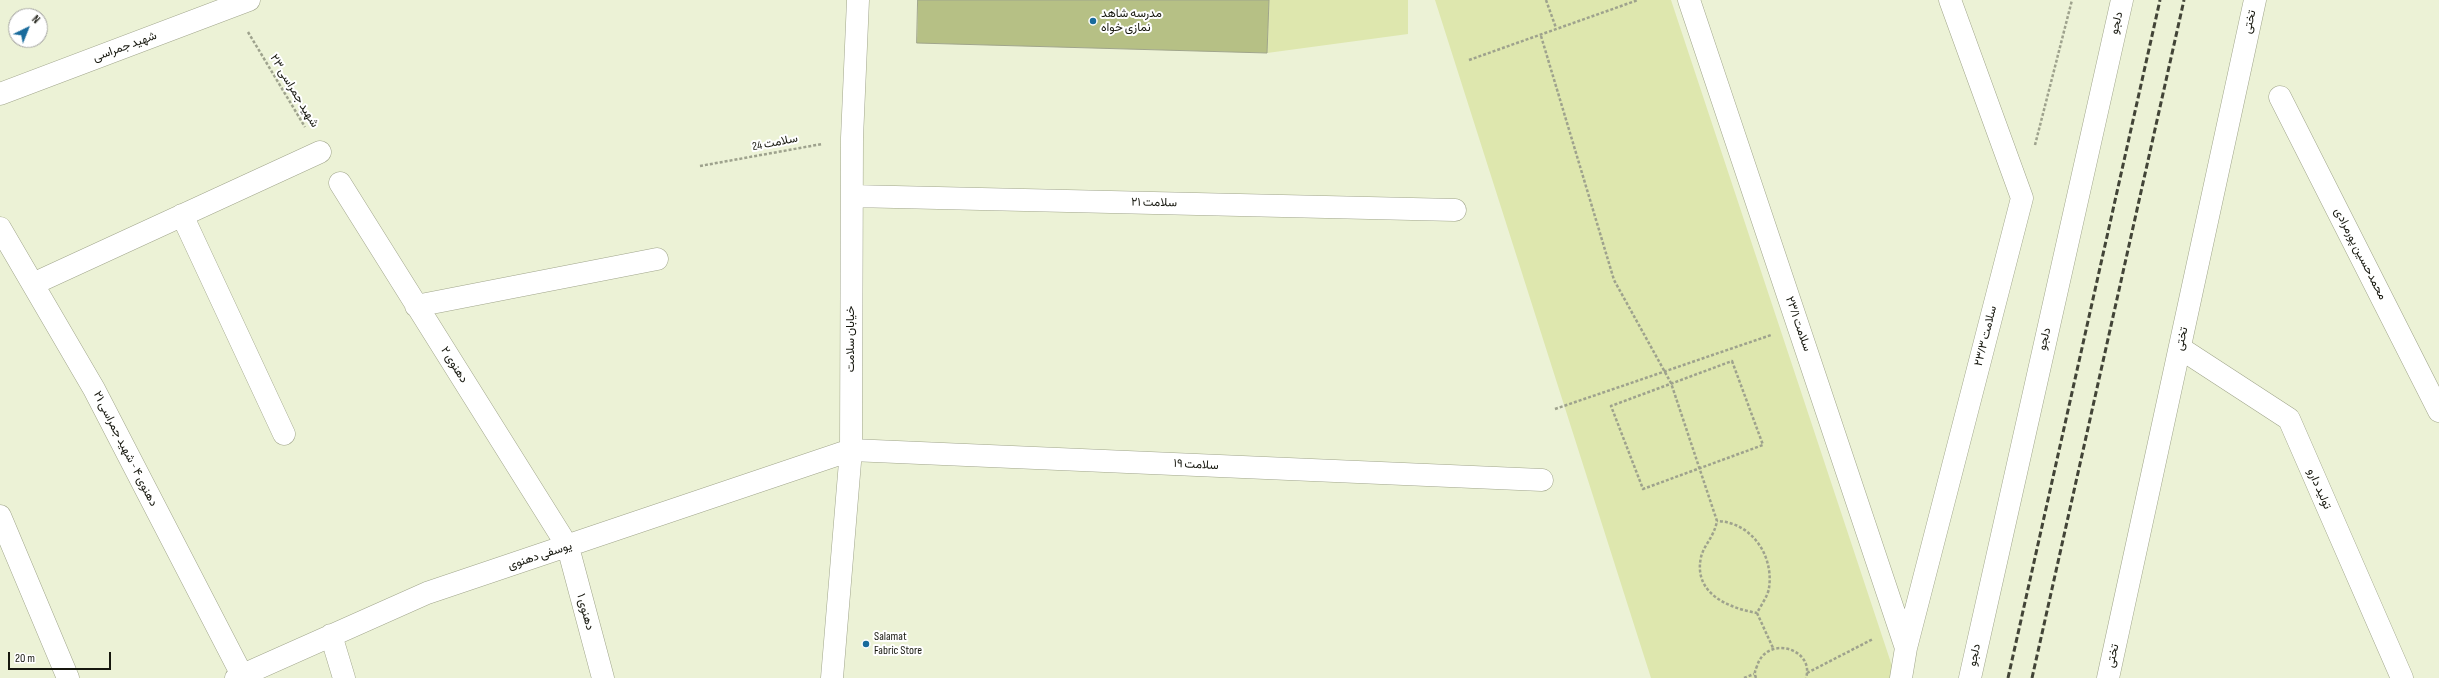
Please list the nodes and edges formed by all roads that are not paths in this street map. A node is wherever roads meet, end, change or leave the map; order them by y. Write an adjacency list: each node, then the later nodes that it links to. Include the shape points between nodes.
1 (858, 0): 12 (street, خیابان سلامت)
2 (1689, 0): 27 (street, سلامت ۲۳/۱)
3 (1950, 0): 27 (street, سلامت ۲۳/۳, via 2022,198)
4 (2122, 0): 34 (street, دلجو)
5 (2255, 0): 19 (street, تختی)
6 (241, 3): 7 (street, شهید جمراسی)
7 (201, 9): 8 (street, شهید جمراسی)
8 (0, 94)
9 (2280, 97): 20 (street, محمدحسین پورمرادی)
10 (320, 152): 14 (street)
11 (340, 183): 18 (street, دهنوی ۲)
12 (852, 196): 13 (street, سلامت ۲۱); 22 (street, خیابان سلامت)
13 (1455, 210)
14 (182, 215): 17 (street); 21 (street)
15 (0, 228): 17 (street, دهنوی ۴ - شهید جمراسی ۲۱)
16 (657, 259): 18 (street)
17 (33, 284): 28 (street, دهنوی ۴ - شهید جمراسی ۲۱, via 94,389)
18 (416, 306): 25 (street, دهنوی ۲)
19 (2180, 348): 35 (street, تختی); 36 (street, تولید دارو, via 2289,419)
20 (2439, 411)
21 (284, 434)
22 (851, 450): 23 (street, سلامت ۱۹); 25 (street, یوسفی دهنوی); 32 (street, خیابان سلامت)
23 (1542, 480)
24 (0, 516): 29 (street)
25 (568, 547): 26 (street, یوسفی دهنوی, via 427,593); 31 (street, دهنوی ۱)
26 (331, 636): 28 (street, یوسفی دهنوی); 30 (street)
27 (1906, 648): 33 (street, سلامت ۲۳/۳)
28 (239, 676)
29 (68, 678)
30 (344, 678)
31 (603, 678)
32 (832, 678)
33 (1901, 678)
34 (1970, 678)
35 (2108, 678)
36 (2402, 678)

